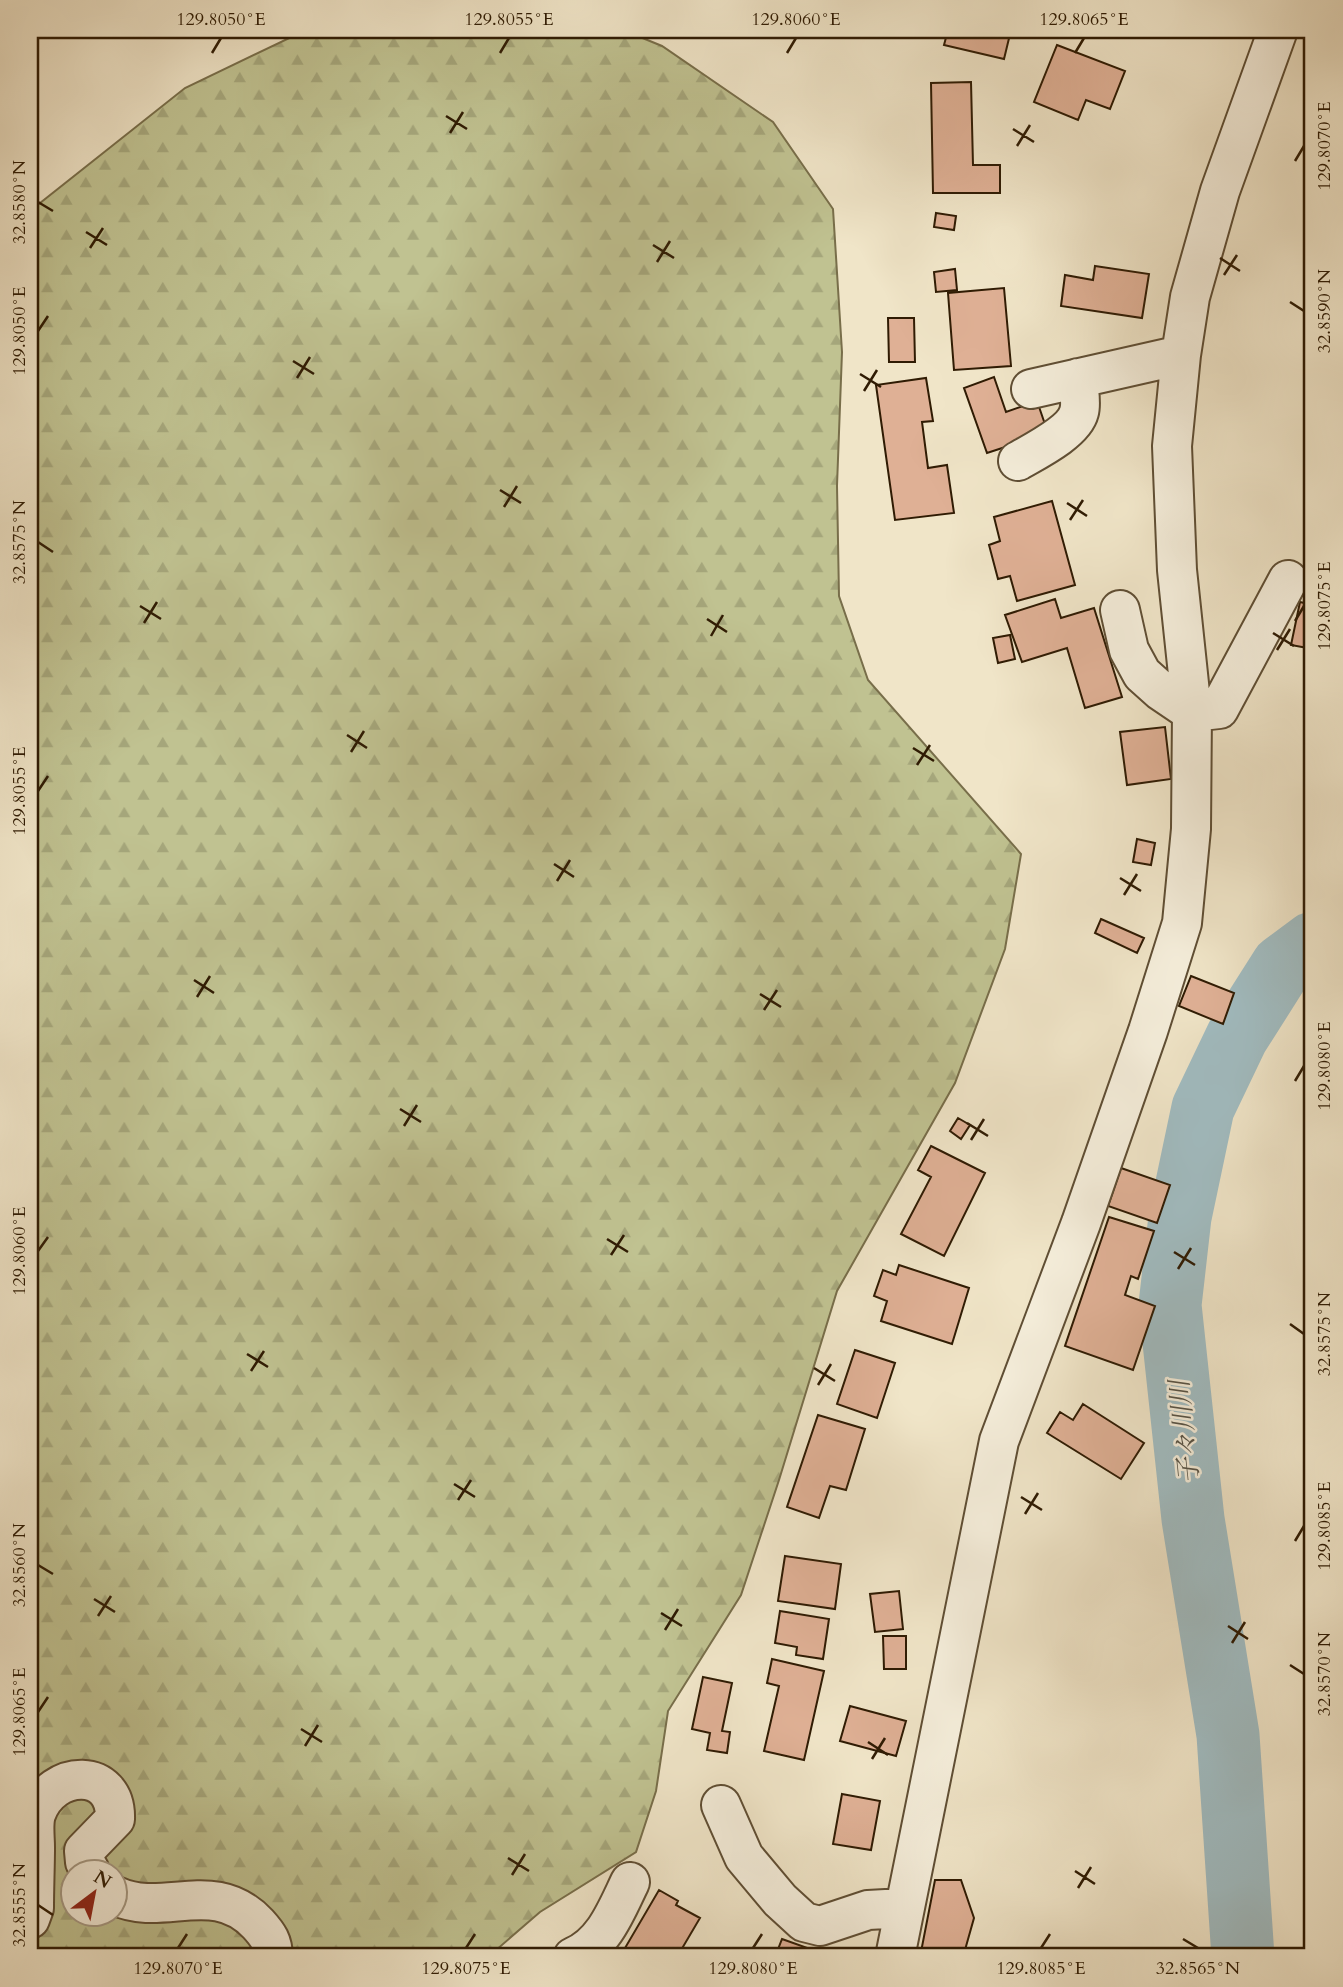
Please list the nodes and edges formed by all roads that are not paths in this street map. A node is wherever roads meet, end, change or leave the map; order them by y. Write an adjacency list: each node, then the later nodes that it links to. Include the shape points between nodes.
1 (1278, 30): 2 (street, via 1220,191 1190,297)
2 (1181, 355): 3 (street); 8 (street, via 1172,446 1177,570)
3 (1078, 378): 4 (street); 5 (street, via 1079,411 1073,424)
4 (1031, 389)
5 (1018, 461)
6 (1289, 580): 8 (street, via 1219,709)
7 (1120, 610): 8 (street, via 1129,650 1142,674)
8 (1192, 712): 13 (street, via 1191,829 1182,923 1081,1223 999,1441)
9 (721, 1805): 13 (street, via 744,1857 804,1922 820,1926 868,1910)
10 (85, 1857): 14 (street, via 84,1851 116,1819 116,1805 108,1791 90,1780 72,1780 56,1785 35,1817)
11 (630, 1882): 16 (street, via 610,1925 583,1953)
12 (130, 1902): 15 (street, via 155,1905 193,1899 231,1905 248,1914 270,1938)
13 (904, 1908): 17 (street)
14 (30, 1919)
15 (273, 1957)
16 (573, 1957)
17 (894, 1957)

